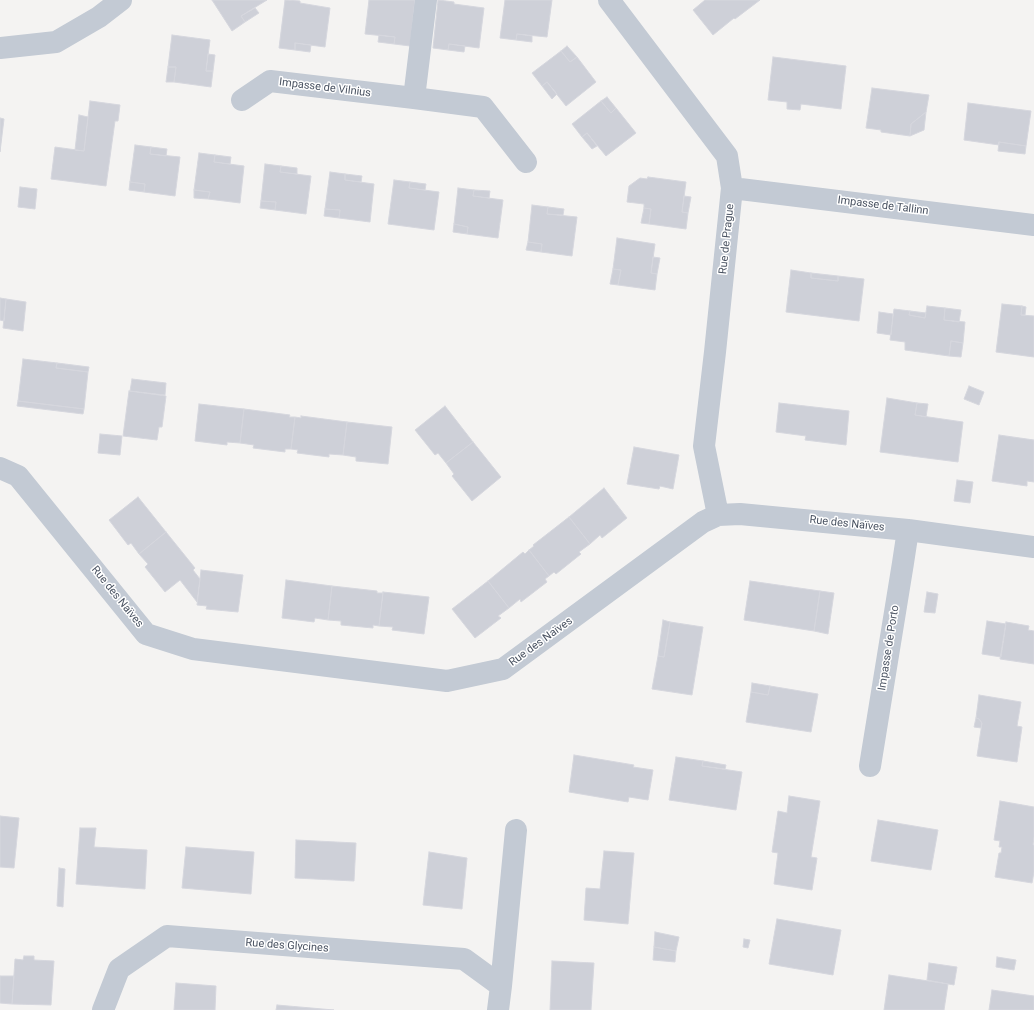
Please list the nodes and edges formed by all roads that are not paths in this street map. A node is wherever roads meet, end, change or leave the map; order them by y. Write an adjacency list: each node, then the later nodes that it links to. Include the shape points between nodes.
1 (121, 0): 4 (street, via 99,17 56,42)
2 (426, 0): 5 (street)
3 (616, 2): 8 (street, Rue de Prague, via 727,156)
4 (0, 48)
5 (414, 98): 6 (street, Impasse de Vilnius, via 270,81); 7 (street, Impasse de Vilnius, via 483,107)
6 (242, 100)
7 (526, 162)
8 (732, 188): 9 (street, Impasse de Tallinn); 11 (street, Rue de Prague, via 704,446)
9 (1034, 225)
10 (0, 468): 11 (street, Rue des Naïves, via 18,476 146,634 193,649 447,682 503,669 703,522)
11 (718, 515): 12 (street, Rue des Naïves, via 740,514)
12 (908, 530): 13 (street, Rue des Naïves); 14 (street, Impasse de Porto)
13 (1034, 547)
14 (870, 766)
15 (516, 830): 16 (street)
16 (500, 986): 17 (street, Rue des Glycines, via 464,959 167,936 120,969); 18 (street)
17 (103, 1010)
18 (498, 1010)

